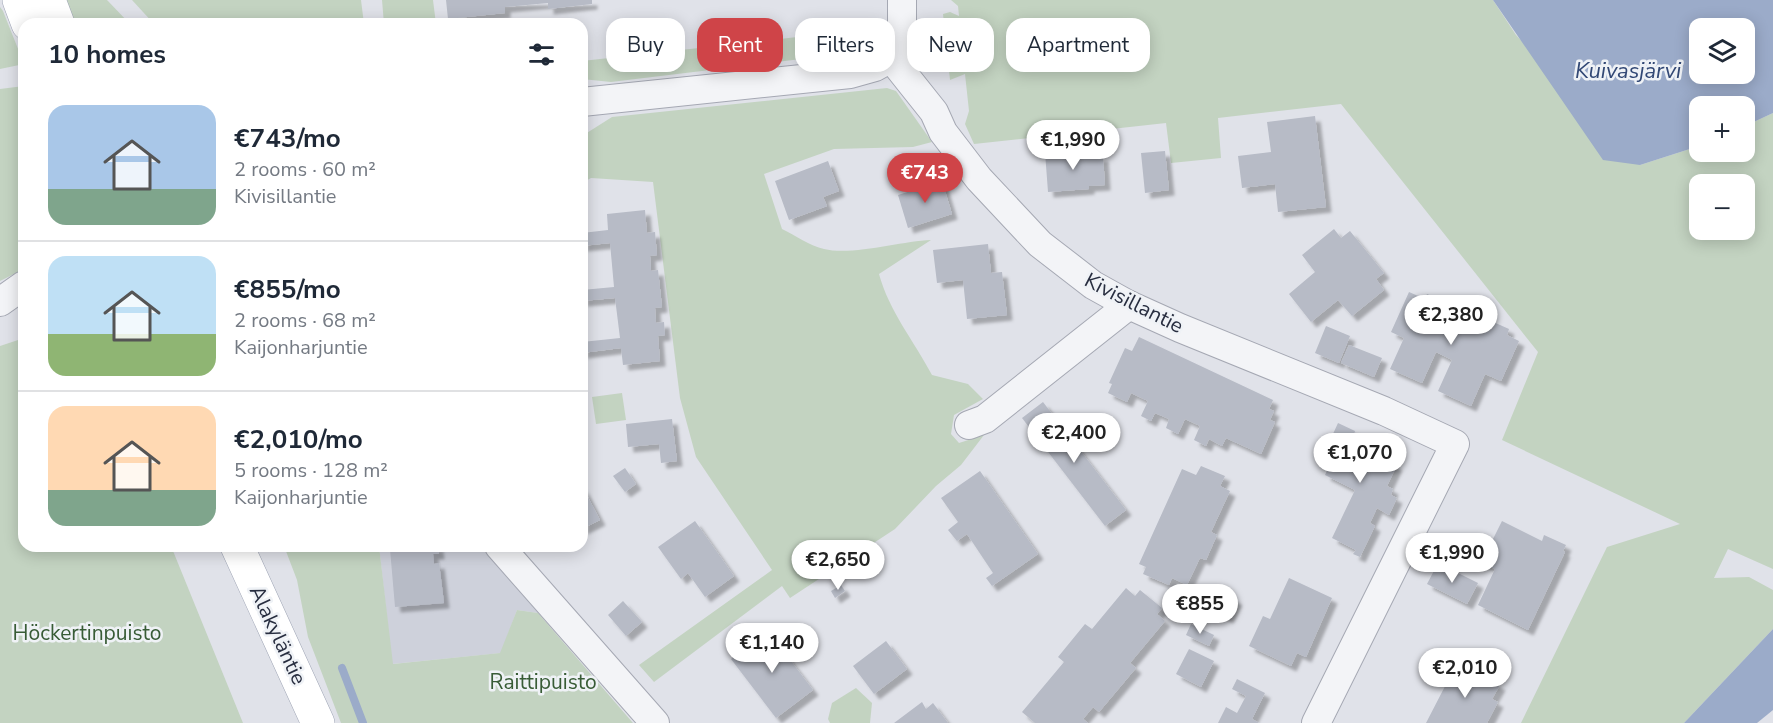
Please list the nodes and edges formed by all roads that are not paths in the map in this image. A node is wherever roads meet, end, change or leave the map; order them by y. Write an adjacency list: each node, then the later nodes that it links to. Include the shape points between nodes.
1 (19, 0): 4 (main road)
2 (49, 0): 5 (main road)
3 (902, 0): 6 (street, via 902,38)
4 (26, 18)
5 (56, 18)
6 (895, 51)
7 (895, 63): 13 (street, Kivisillantie, via 934,112 956,151 1040,244 1084,279)
8 (857, 72): 9 (street)
9 (588, 101)
10 (18, 290): 12 (street)
11 (18, 302): 12 (street)
12 (0, 304)
13 (1129, 305): 14 (street, via 985,419); 20 (street, Kivisillantie, via 1455,444)
14 (969, 425)
15 (240, 552): 18 (main road, Alakyläntie)
16 (261, 552): 18 (main road, Alakyläntie)
17 (504, 552): 19 (street)
18 (319, 723)
19 (655, 723)
20 (1316, 723)

